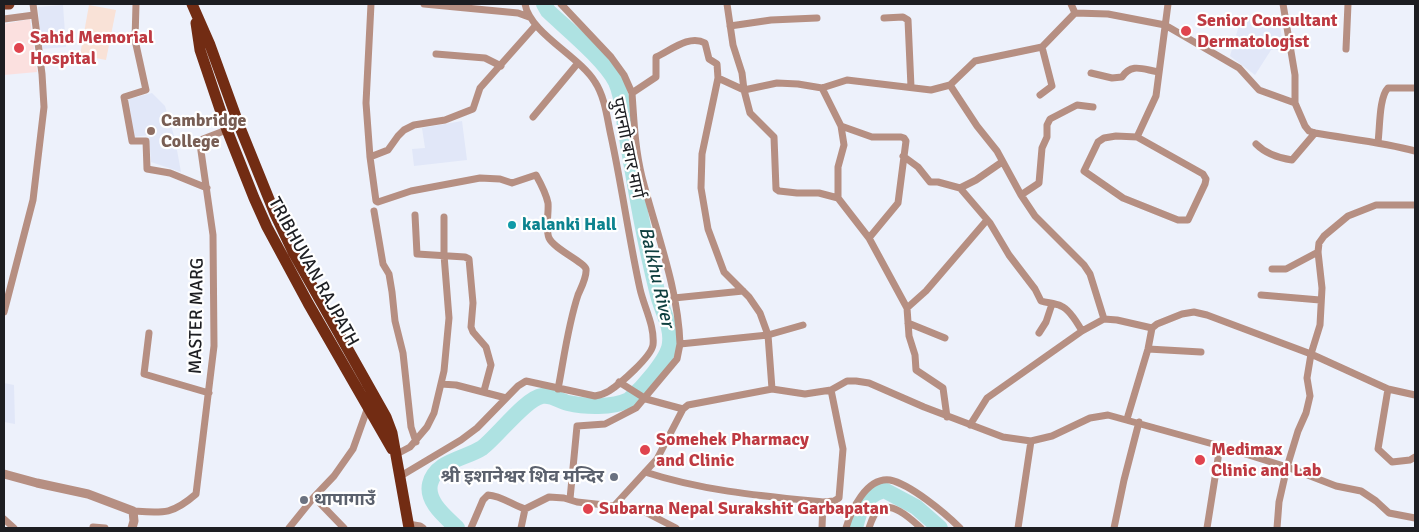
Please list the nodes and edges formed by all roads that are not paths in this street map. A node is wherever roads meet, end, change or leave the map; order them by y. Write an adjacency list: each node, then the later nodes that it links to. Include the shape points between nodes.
1 (4, 4): 2 (main road)
2 (9, 4)
3 (33, 4): 16 (street)
4 (136, 4): 53 (street, via 135,40 146,90 124,97 132,141 146,141 148,169 170,173)
5 (371, 4): 51 (street, via 366,103)
6 (424, 4): 17 (street, via 518,12)
7 (525, 4): 17 (street, पुरानाो बगर मार्ग)
8 (561, 4): 37 (street, via 611,57)
9 (727, 4): 23 (street)
10 (1071, 4): 15 (street)
11 (1168, 4): 22 (street)
12 (1283, 4): 39 (street, via 1295,75)
13 (1348, 4): 25 (street)
14 (193, 7): 42 (highway, TRIBHUVAN RAJPATH); 44 (highway, TRIBHUVAN RAJPATH, via 200,50)
15 (1075, 13): 22 (street, via 1108,14); 24 (street)
16 (34, 15): 20 (street); 72 (street, via 42,74 43,121 33,200)
17 (529, 17): 21 (street, पुरानाो बगर मार्ग)
18 (817, 18): 23 (street)
19 (884, 18): 33 (street, via 903,17 908,20)
20 (4, 20)
21 (536, 25): 27 (street, पुरानाो बगर मार्ग); 28 (street)
22 (1165, 25): 29 (street); 39 (street, via 1239,68 1259,90)
23 (730, 26): 36 (street)
24 (1042, 47): 32 (street, via 975,61); 38 (street, via 1052,86)
25 (1346, 48)
26 (436, 54): 28 (street, via 485,58)
27 (578, 63): 41 (street); 86 (street, पुरानाो बगर मार्ग, via 595,81 604,104 652,338 652,349)
28 (501, 66): 51 (street, via 480,88 473,109 445,120 414,125 404,130 388,150)
29 (1159, 72): 30 (street, via 1132,67 1122,77); 46 (street, via 1156,96)
30 (1091, 73)
31 (718, 78): 36 (street); 37 (street, via 718,64 709,59 705,43 685,42 656,57 656,77); 66 (street, via 702,154 701,188 717,258 724,272)
32 (950, 85): 33 (street, via 932,90); 52 (street)
33 (911, 87): 34 (street, via 847,80)
34 (822, 88): 36 (street, via 776,83); 43 (street)
35 (1415, 88): 47 (street, via 1386,90)
36 (744, 90): 56 (street, via 750,113 774,137 776,189 796,194 820,192)
37 (632, 93): 68 (street, via 642,175)
38 (1040, 95)
39 (1295, 103): 45 (street, via 1305,126)
40 (1093, 107): 55 (street, via 1077,105 1050,119 1042,148 1039,183)
41 (533, 117)
42 (239, 125): 44 (street, MASTER MARG); 106 (highway, TRIBHUVAN RAJPATH, via 274,214 293,252 386,418)
43 (841, 126): 50 (street, via 872,137 901,136 906,141); 56 (street, via 844,145 838,167)
44 (227, 130): 53 (street, MASTER MARG, via 201,141); 97 (highway, TRIBHUVAN RAJPATH, via 266,227)
45 (1315, 133): 47 (street); 48 (street, via 1292,160 1262,151)
46 (1137, 137): 46 (street, via 1104,138 1098,142 1084,171 1123,198 1178,220 1188,220 1205,184 1203,174)
47 (1378, 142): 49 (street)
48 (1256, 144)
49 (1415, 151)
50 (903, 156): 54 (street, via 930,182); 62 (street, via 898,203)
51 (370, 157): 88 (street, via 378,202 411,191 480,178 512,183 536,175 547,200 550,240 586,269)
52 (1002, 162): 54 (street); 55 (street)
53 (207, 188): 93 (street, MASTER MARG, via 212,235 214,346)
54 (960, 188): 61 (street)
55 (1021, 195): 73 (street, via 1046,229 1084,265 1090,274)
56 (838, 198): 62 (street)
57 (1415, 205): 63 (street, via 1376,204 1348,216 1324,236)
58 (374, 211): 104 (street, via 404,353 411,427)
59 (415, 215): 64 (street, via 417,254)
60 (444, 217): 64 (street)
61 (987, 220): 70 (street, via 1041,301); 71 (street, via 926,291)
62 (870, 238): 71 (street)
63 (1318, 252): 65 (street, via 1286,269); 69 (street)
64 (444, 255): 87 (street, via 449,318); 92 (street, via 466,257 471,264 471,327 486,347 491,365)
65 (1272, 269)
66 (743, 291): 68 (street); 80 (street, via 760,313)
67 (1261, 295): 69 (street)
68 (674, 298): 82 (street)
69 (1320, 300): 85 (street, via 1320,326)
70 (1052, 304): 77 (street, via 1066,309); 79 (street)
71 (907, 308): 74 (street)
72 (4, 312)
73 (1104, 319): 76 (street); 77 (street)
74 (908, 323): 81 (street); 99 (street, via 916,370 943,388)
75 (803, 326): 80 (street)
76 (1152, 328): 83 (street); 85 (street, via 1194,312)
77 (1082, 332): 102 (street, via 987,398)
78 (149, 333): 93 (street, via 144,374)
79 (1039, 333)
80 (768, 335): 82 (street); 89 (street)
81 (945, 338)
82 (680, 344): 95 (street, via 677,359)
83 (1148, 349): 84 (street); 100 (street)
84 (1201, 352)
85 (1311, 354): 90 (street); 108 (street, via 1307,378 1310,396)
86 (621, 383): 88 (street, पुरानाो बगर मार्ग, via 595,396); 95 (street)
87 (441, 384): 92 (street); 104 (street, via 434,413)
88 (558, 389): 96 (street, पुरानाो बगर मार्ग, via 526,381)
89 (772, 389): 91 (street, via 804,394); 98 (street, via 688,405)
90 (1388, 389): 94 (street); 107 (street, via 1378,449 1392,462)
91 (831, 390): 99 (street, via 847,381 869,383); 114 (street, via 843,449 841,480 839,498)
92 (484, 391): 96 (street)
93 (209, 393): 117 (street, MASTER MARG, via 196,494 164,513)
94 (1415, 395)
95 (643, 396): 98 (street); 113 (street, via 636,408 605,424 577,426)
96 (506, 398): 111 (street, पुरानाो बगर मार्ग, via 461,440)
97 (368, 407): 106 (highway, TRIBHUVAN RAJPATH); 112 (street, via 352,449 334,476)
98 (683, 409): 109 (street, via 657,459)
99 (948, 417): 102 (street)
100 (1127, 419): 101 (street); 103 (street, via 1108,414 1098,416 1052,436)
101 (1139, 422): 105 (street); 137 (street)
102 (970, 425): 103 (street, via 1003,438)
103 (1031, 441): 136 (street)
104 (416, 442): 106 (street)
105 (1220, 446): 108 (street); 138 (street)
106 (395, 455): 111 (highway, TRIBHUVAN RAJPATH)
107 (1415, 457)
108 (1287, 466): 118 (street, via 1336,486 1361,491 1389,513); 139 (street)
109 (645, 472): 114 (street, via 702,488); 115 (street)
110 (4, 474): 117 (street, via 88,494)
111 (400, 477): 120 (highway, TRIBHUVAN RAJPATH)
112 (314, 497): 125 (street); 126 (street)
113 (570, 499): 115 (street); 116 (street, via 549,497)
114 (822, 502): 131 (street)
115 (614, 506): 130 (street, via 641,510)
116 (525, 509): 128 (street, via 488,494 482,500); 129 (street)
117 (133, 511): 124 (street)
118 (1415, 518)
119 (4, 519): 122 (street)
120 (408, 526): 127 (street)
121 (93, 527): 123 (street)
122 (14, 528)
123 (105, 528)
124 (132, 528)
125 (289, 528)
126 (344, 528)
127 (423, 528)
128 (471, 528)
129 (521, 528)
130 (676, 528)
131 (822, 528)
132 (846, 528): 135 (street, via 860,498 871,486 889,480 926,499)
133 (869, 528): 134 (street, via 874,516 883,508 891,508)
134 (921, 528)
135 (960, 528)
136 (1018, 528)
137 (1114, 528)
138 (1207, 528)
139 (1277, 528)

